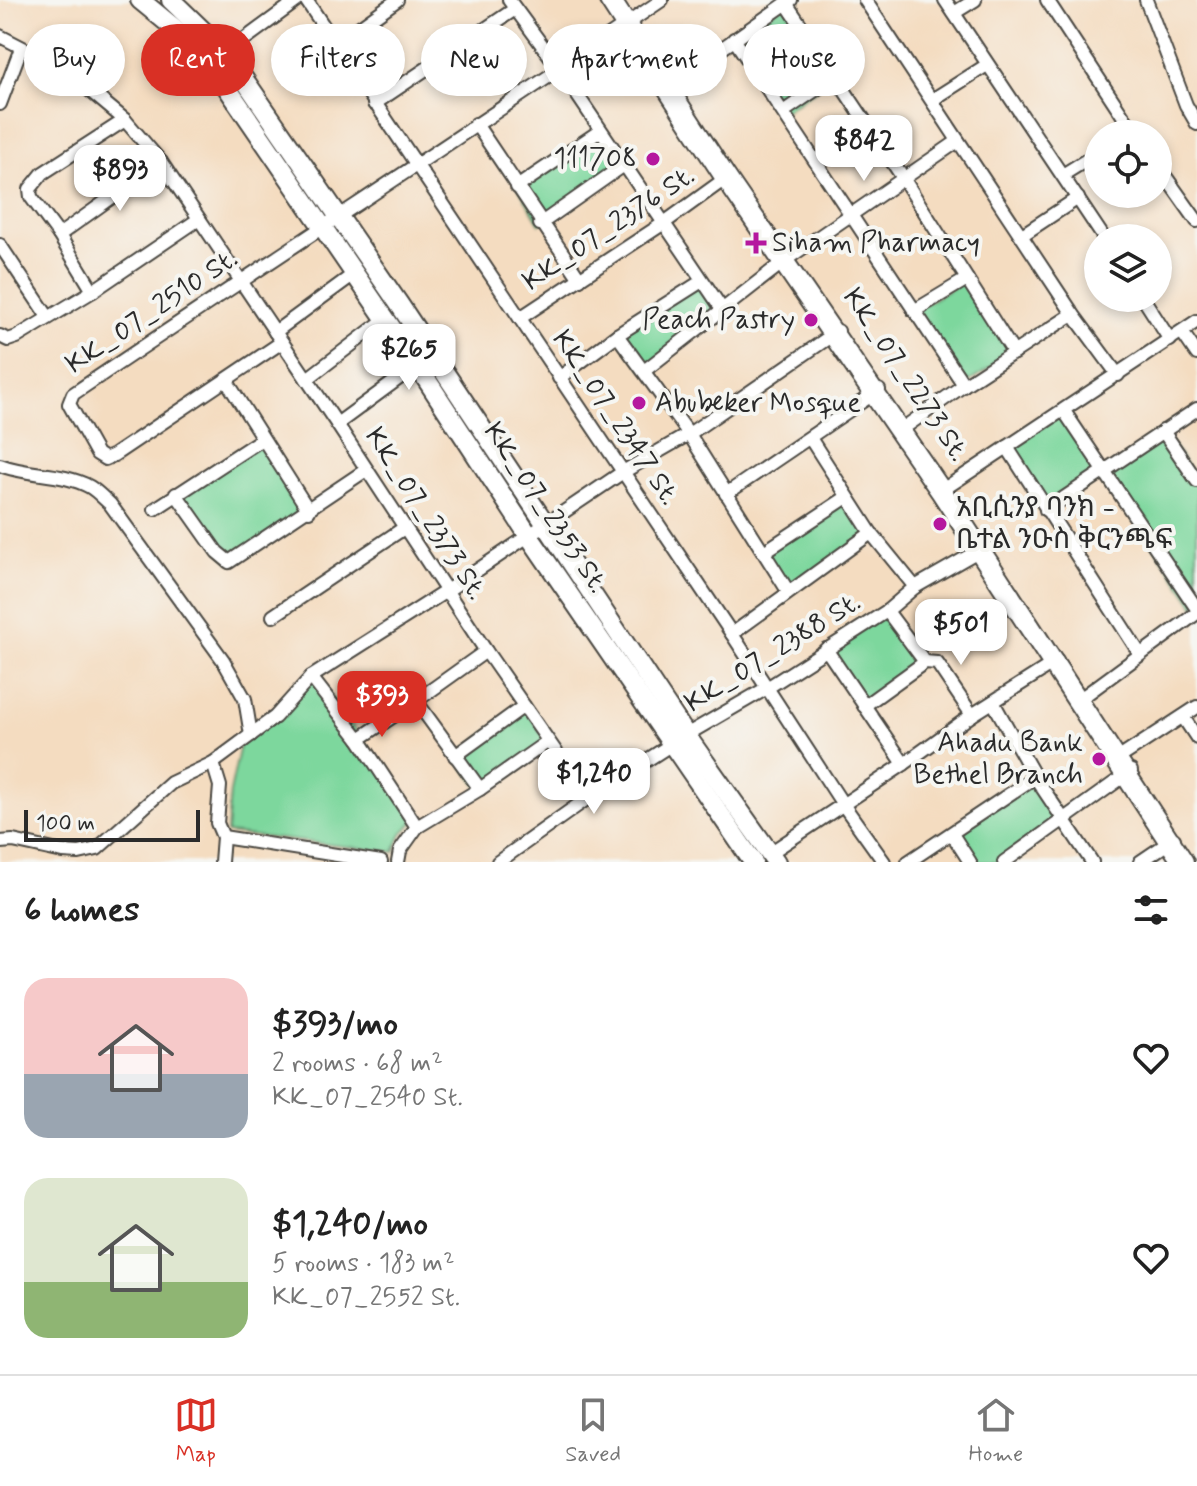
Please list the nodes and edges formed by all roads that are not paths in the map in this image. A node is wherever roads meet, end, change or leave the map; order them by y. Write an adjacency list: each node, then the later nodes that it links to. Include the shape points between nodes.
1 (140, 0): 59 (street, KK_07_2353 St., via 215,70)
2 (171, 0): 18 (street, KK_07_2353 St.)
3 (298, 0): 23 (street)
4 (306, 0): 19 (street, KK_07_2347 St.)
5 (396, 0): 20 (street)
6 (610, 0): 17 (main road, KK_07_2273 St.)
7 (622, 0): 17 (main road, KK_07_2273 St.)
8 (662, 0): 17 (street, KK_07_2510 St.)
9 (865, 0): 37 (street)
10 (945, 0): 16 (street)
11 (975, 0): 16 (street)
12 (1047, 0): 42 (street)
13 (1146, 0): 44 (street)
14 (789, 2): 22 (street); 25 (street)
15 (512, 4): 27 (street); 39 (street)
16 (954, 13): 29 (street)
17 (630, 22): 21 (street, KK_07_2510 St.)
18 (196, 24)
19 (322, 24)
20 (363, 24)
21 (627, 24)
22 (803, 24)
23 (255, 32)
24 (0, 36): 28 (street, KK_07_2373 St.)
25 (734, 39): 26 (street); 40 (street)
26 (727, 44)
27 (543, 46)
28 (21, 48): 38 (street); 41 (street, KK_07_2373 St., via 64,69)
29 (987, 65): 37 (street); 51 (street)
30 (543, 82): 43 (street, KK_07_2510 St.)
31 (253, 96): 59 (street, KK_07_2353 St.)
32 (369, 96): 39 (street, KK_07_2347 St.)
33 (577, 96): 45 (street)
34 (679, 96): 52 (main road, KK_07_2273 St.)
35 (807, 96): 40 (street)
36 (849, 96): 53 (street)
37 (932, 100): 46 (street)
38 (0, 104)
39 (374, 104): 49 (street, KK_07_2347 St.)
40 (783, 112): 57 (street)
41 (125, 120): 47 (street, KK_07_2373 St.); 64 (street, via 43,173 30,189)
42 (1124, 120)
43 (476, 124): 49 (street, KK_07_2510 St.); 55 (street)
44 (1197, 124)
45 (600, 131): 50 (street); 55 (street)
46 (958, 141): 53 (street); 65 (street)
47 (161, 162): 58 (street, KK_07_2373 St.); 64 (street)
48 (1084, 162): 51 (street)
49 (415, 164): 59 (street, KK_07_2510 St.); 79 (street, KK_07_2347 St.)
50 (624, 165): 61 (street); 62 (street)
51 (1064, 174): 56 (street)
52 (730, 176): 61 (street, KK_07_2376 St.); 67 (main road, KK_07_2273 St.)
53 (903, 178): 57 (street); 70 (street)
54 (1172, 186): 60 (street)
55 (517, 187): 62 (street)
56 (1078, 198): 63 (street); 65 (street)
57 (852, 214): 67 (street); 75 (street)
58 (199, 219): 71 (street, KK_07_2373 St.); 73 (street)
59 (330, 220): 68 (street, KK_07_2353 St.); 71 (street, KK_07_2510 St.); 119 (street, KK_07_2353 St.)
60 (1197, 221)
61 (664, 223): 69 (street, KK_07_2376 St.); 72 (street)
62 (540, 224): 69 (street)
63 (1095, 224)
64 (59, 235): 73 (street)
65 (1022, 235): 77 (street)
66 (0, 245): 78 (street)
67 (787, 259): 74 (street); 82 (main road, KK_07_2273 St.)
68 (354, 274): 80 (street, KK_07_2353 St.); 85 (street)
69 (580, 279): 79 (street, KK_07_2376 St.)
70 (967, 279): 75 (street); 88 (street)
71 (241, 280): 85 (street, KK_07_2373 St.); 95 (street, KK_07_2510 St., via 73,394 69,404 105,459)
72 (702, 281): 74 (street); 84 (street)
73 (93, 291): 78 (street)
74 (722, 309): 91 (street)
75 (914, 311): 96 (street)
76 (1152, 312): 87 (street)
77 (1073, 314): 88 (street); 92 (street)
78 (48, 317): 86 (street)
79 (520, 318): 93 (street, KK_07_2347 St.)
80 (384, 320): 90 (street, KK_07_2353 St.); 94 (street)
81 (1197, 321): 83 (street)
82 (837, 331): 97 (main road, KK_07_2273 St.); 103 (street)
83 (1182, 332): 87 (street); 89 (street)
84 (617, 335): 91 (street); 93 (street)
85 (279, 337): 94 (street, KK_07_2373 St.); 95 (street)
86 (4, 338)
87 (1170, 340): 92 (street)
88 (1014, 353): 96 (street)
89 (1197, 354)
90 (417, 365): 100 (street); 122 (street, KK_07_2353 St.)
91 (644, 371): 103 (street)
92 (1118, 375): 99 (street)
93 (559, 378): 109 (street, KK_07_2347 St.)
94 (307, 379): 100 (street, KK_07_2373 St.)
95 (226, 380): 105 (street)
96 (964, 385): 101 (street)
97 (878, 391): 101 (main road, KK_07_2273 St.); 104 (street)
98 (1197, 409): 102 (street)
99 (1064, 411): 106 (street); 110 (street)
100 (337, 424): 108 (street, KK_07_2373 St.)
101 (902, 429): 112 (main road, KK_07_2273 St.)
102 (1163, 431): 110 (street); 111 (street)
103 (689, 434): 109 (street); 114 (street)
104 (810, 438): 114 (street); 115 (street)
105 (262, 439): 113 (street); 118 (street)
106 (1007, 447): 112 (street); 117 (street)
107 (0, 465): 147 (street, via 91,487 110,504 223,660 245,699)
108 (366, 470): 118 (street); 120 (street, KK_07_2373 St.)
109 (623, 472): 119 (street); 131 (street, KK_07_2347 St.)
110 (1103, 473): 117 (street); 129 (street)
111 (1197, 481)
112 (944, 489): 123 (main road, KK_07_2273 St.)
113 (176, 494): 116 (street); 118 (street, via 229,562)
114 (726, 494): 124 (street)
115 (847, 497): 121 (street); 124 (street)
116 (155, 509)
117 (1046, 510): 134 (street)
118 (309, 511)
119 (546, 524): 122 (street); 150 (street, KK_07_2353 St.)
120 (404, 528): 126 (street, KK_07_2373 St.); 130 (street)
121 (871, 533): 125 (street); 127 (street)
122 (529, 536): 126 (street); 150 (street, KK_07_2353 St.)
123 (982, 549): 125 (street, KK_07_2388 St.); 136 (main road, KK_07_2273 St.)
124 (764, 552): 127 (street)
125 (915, 587): 128 (street, KK_07_2388 St.)
126 (448, 590): 133 (street, KK_07_2373 St.); 137 (street)
127 (788, 591): 131 (street)
128 (887, 611): 132 (street, KK_07_2388 St.); 135 (street)
129 (1197, 611): 134 (street)
130 (273, 616)
131 (732, 634): 138 (street, KK_07_2347 St.)
132 (826, 649): 138 (street, KK_07_2388 St.); 143 (street)
133 (486, 651): 140 (street); 142 (street, KK_07_2373 St.)
134 (1140, 654): 139 (street)
135 (925, 662): 143 (street); 145 (street, via 937,663)
136 (1056, 662): 139 (main road, KK_07_2273 St.); 141 (street)
137 (311, 677): 147 (street); 149 (street)
138 (767, 688): 150 (street, KK_07_2388 St.); 159 (street, KK_07_2347 St.)
139 (1080, 699): 155 (main road, KK_07_2273 St.)
140 (416, 701): 149 (street); 152 (street)
141 (993, 702): 145 (street); 156 (street)
142 (524, 706): 151 (street, KK_07_2373 St.); 152 (street)
143 (864, 706): 154 (street)
144 (1197, 707): 146 (street)
145 (972, 715): 154 (street)
146 (1183, 717): 148 (street); 155 (street)
147 (251, 735): 153 (street)
148 (1197, 738)
149 (359, 739): 161 (street)
150 (679, 739): 158 (street, KK_07_2388 St.); 166 (street, KK_07_2353 St.); 171 (street, KK_07_2353 St.)
151 (547, 742): 157 (street); 158 (street, KK_07_2373 St.)
152 (455, 756): 157 (street)
153 (213, 763): 163 (street, via 220,786 217,823); 165 (street, via 171,783 97,849 63,852)
154 (904, 764): 159 (street)
155 (1125, 765): 160 (street); 164 (main road, KK_07_2273 St.)
156 (1035, 777): 160 (street); 162 (street)
157 (480, 789): 161 (street)
158 (588, 798): 167 (street, KK_07_2388 St.)
159 (842, 803): 166 (street); 172 (street, KK_07_2347 St.)
160 (1065, 820): 175 (street); 176 (street)
161 (417, 827): 170 (street)
162 (952, 834): 173 (street); 174 (street)
163 (223, 837): 168 (street); 169 (street)
164 (1173, 840): 177 (street); 178 (main road); 179 (main road, KK_07_2273 St.)
165 (0, 842)
166 (773, 857)
167 (504, 860)
168 (221, 862)
169 (381, 862)
170 (398, 862)
171 (753, 862)
172 (884, 862)
173 (908, 862)
174 (970, 862)
175 (1004, 862)
176 (1092, 862)
177 (1140, 862)
178 (1183, 862)
179 (1193, 862)

